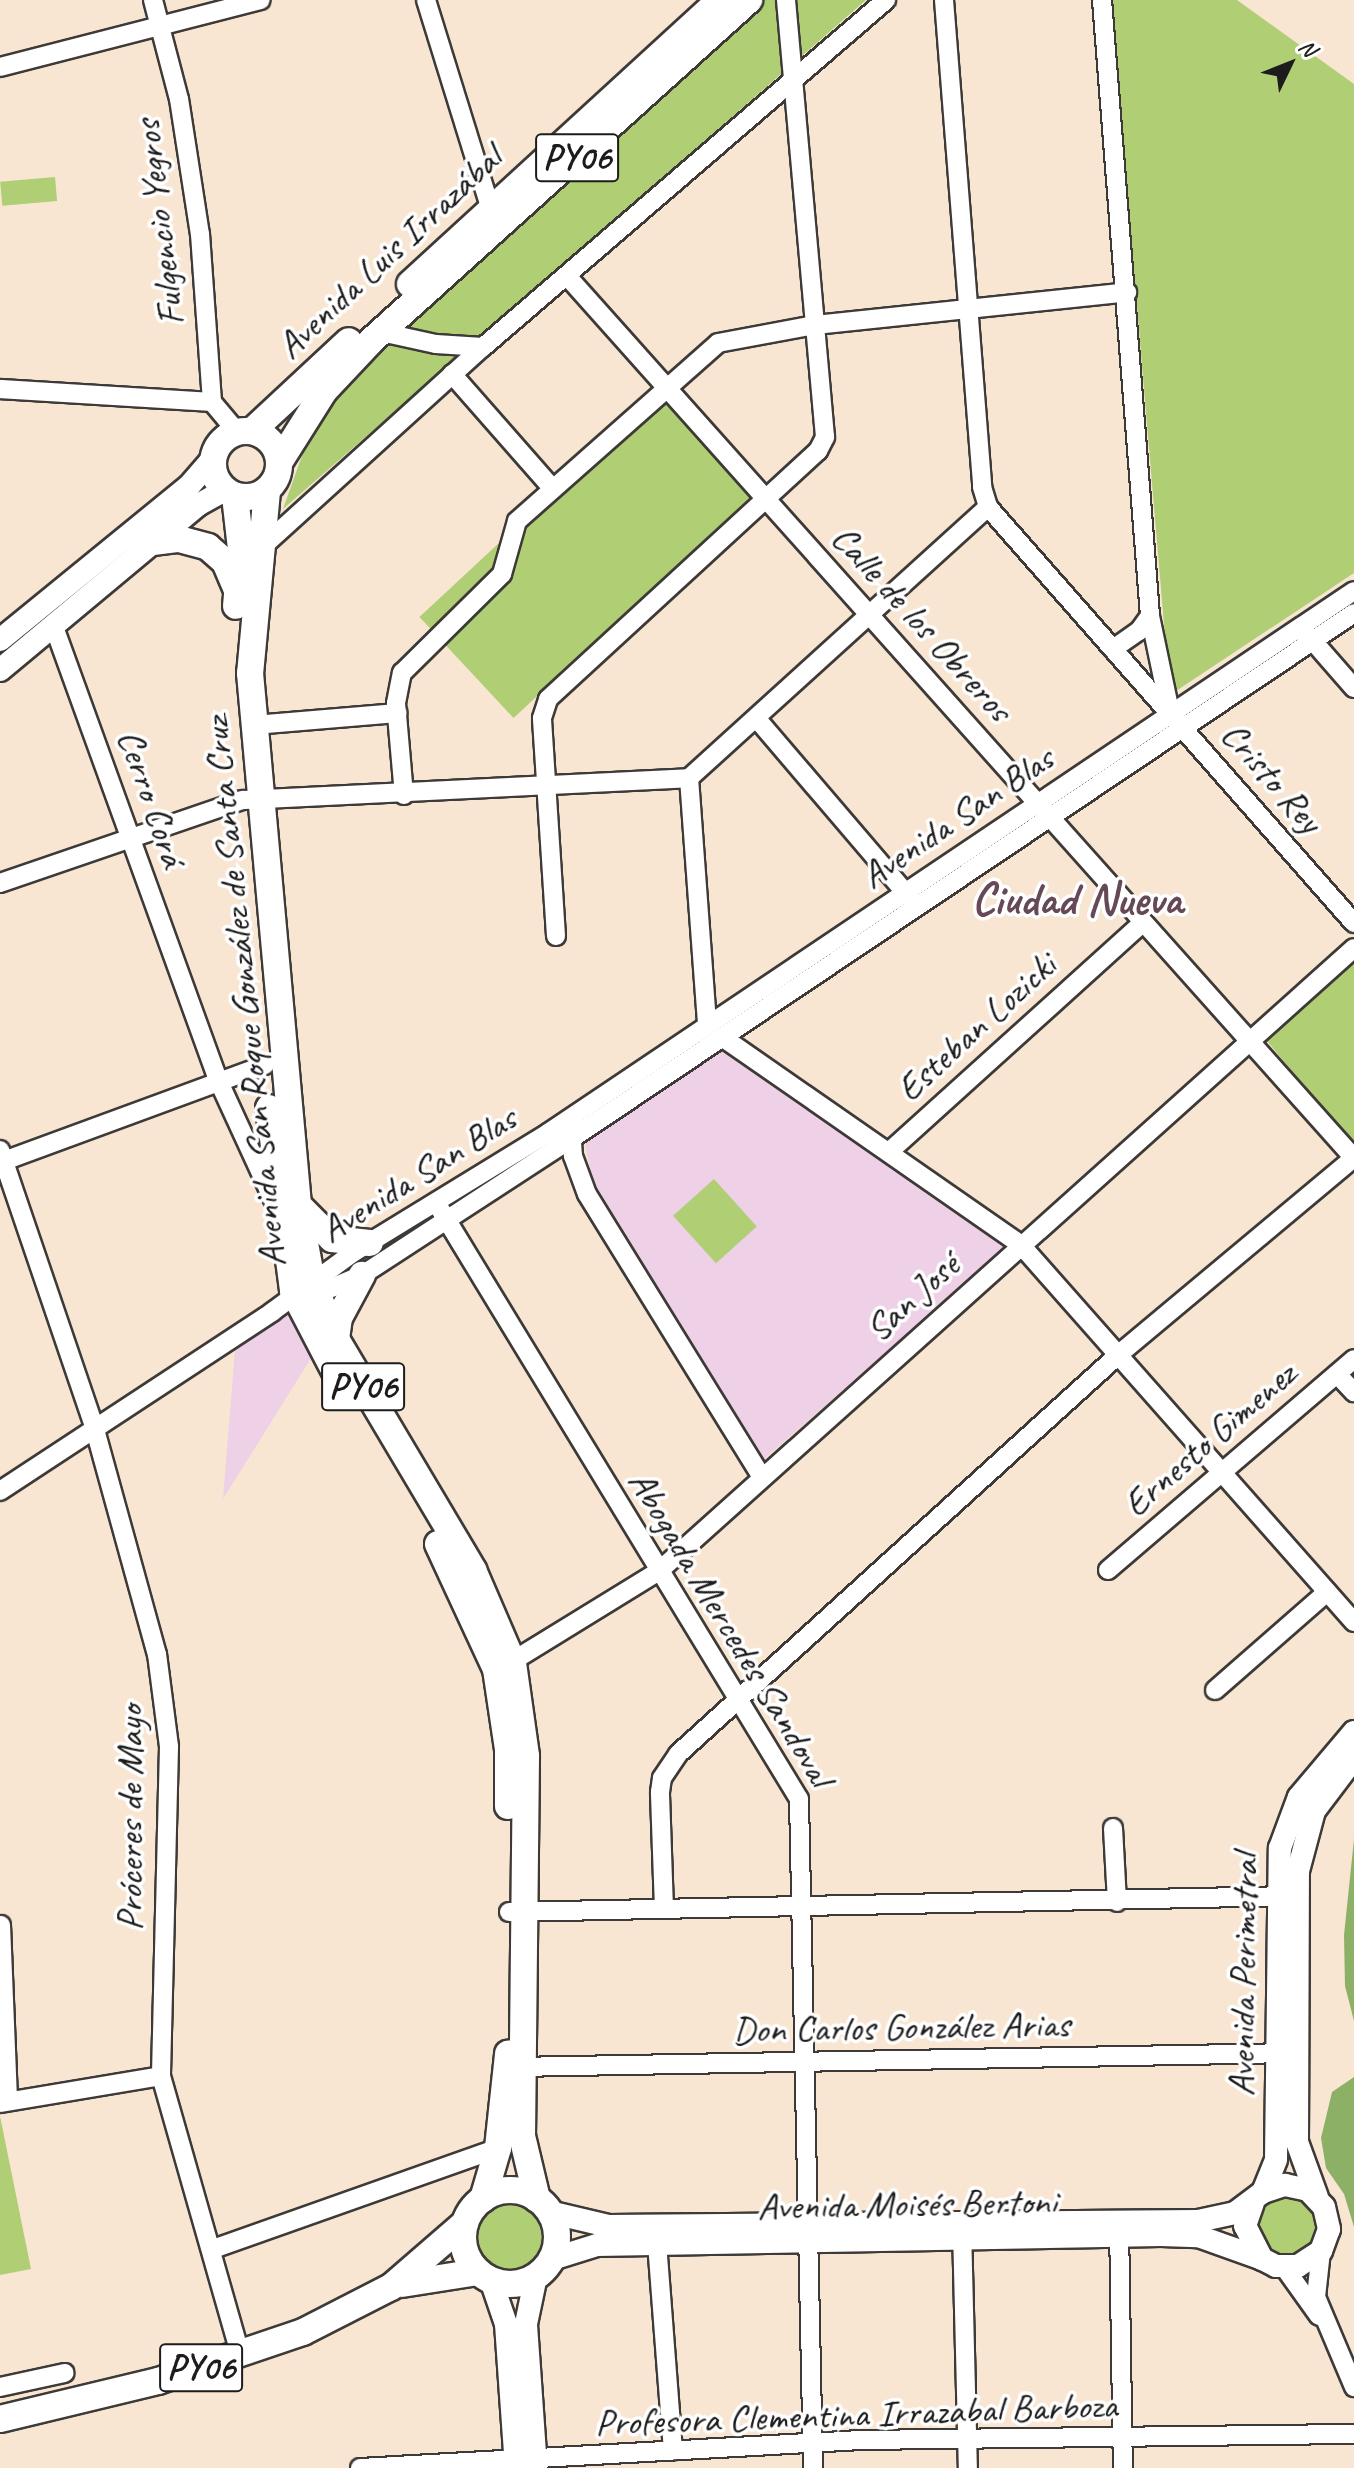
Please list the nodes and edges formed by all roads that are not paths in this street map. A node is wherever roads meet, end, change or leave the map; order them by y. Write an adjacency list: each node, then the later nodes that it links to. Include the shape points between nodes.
1 (153, 0): 10 (street, Fulgencio Yegros)
2 (261, 0): 10 (street)
3 (426, 0): 13 (street)
4 (749, 0): 13 (highway, Avenida Luis Irrazábal / PY06)
5 (786, 0): 12 (street)
6 (886, 0): 12 (street)
7 (944, 0): 16 (street)
8 (1102, 0): 15 (street)
9 (709, 4): 13 (highway, Avenida Luis Irrazábal / PY06)
10 (161, 27): 11 (street); 23 (street, Fulgencio Yegros, via 200,234)
11 (0, 67)
12 (791, 79): 14 (street); 17 (street)
13 (494, 220): 18 (highway, Avenida Luis Irrazábal / PY06); 24 (highway, Avenida Luis Irrazábal / PY06)
14 (567, 276): 19 (street); 21 (street, Calle de los Obreros)
15 (1127, 292): 16 (street); 38 (street)
16 (968, 312): 17 (street); 31 (street)
17 (815, 325): 21 (street, via 727,338); 30 (street, via 825,437 818,451)
18 (381, 332): 19 (street); 26 (highway, Avenida Luis Irrazábal / PY06, via 324,391)
19 (483, 347): 20 (street)
20 (452, 374): 27 (street); 33 (street)
21 (667, 387): 27 (street); 30 (street, Calle de los Obreros)
22 (0, 389): 23 (street)
23 (212, 402): 24 (street)
24 (244, 432): 25 (highway, Avenida Luis Irrazábal / PY06, via 222,441); 26 (highway, via 271,441)
25 (214, 457): 29 (highway, PY06, via 216,479); 41 (main road, Avenida Luis Irrazábal, via 189,486)
26 (280, 461): 28 (highway, Avenida Luis Irrazábal / PY06, via 277,478)
27 (553, 489): 45 (street, via 517,521 502,574 402,673)
28 (267, 491): 29 (highway); 33 (highway, Avenida San Roque González de Santa Cruz / PY06)
29 (230, 493): 32 (main road, via 198,505); 35 (highway, Avenida San Roque González de Santa Cruz / PY06, via 241,549)
30 (766, 498): 37 (street, Calle de los Obreros); 50 (street, via 558,685 542,718)
31 (988, 507): 37 (street); 42 (street, Cristo Rey)
32 (153, 542): 35 (highway, via 179,539 217,553 233,573); 39 (main road)
33 (261, 548): 48 (highway, Avenida San Roque González de Santa Cruz / PY06, via 252,611)
34 (1354, 591): 40 (street, Avenida San Blas)
35 (238, 598): 52 (highway, Avenida San Roque González de Santa Cruz / PY06, via 233,646)
36 (1354, 613): 40 (street, Avenida San Blas)
37 (869, 614): 46 (street); 53 (street, Calle de los Obreros)
38 (1150, 616): 42 (street); 47 (street, via 1155,662)
39 (53, 624): 43 (main road); 54 (street, Cerro Corá)
40 (1307, 634): 44 (street); 47 (street, Avenida San Blas)
41 (0, 640)
42 (1113, 649): 47 (street, Cristo Rey)
43 (0, 670)
44 (1354, 688)
45 (397, 713): 48 (street); 51 (street)
46 (757, 719): 49 (street); 56 (street)
47 (1176, 719): 53 (street, Avenida San Blas); 58 (street, Cristo Rey)
48 (254, 725): 52 (highway, Avenida San Roque González de Santa Cruz / PY06)
49 (689, 778): 50 (street); 61 (street)
50 (546, 787): 51 (street); 59 (street)
51 (404, 795): 52 (street)
52 (252, 802): 54 (street); 64 (highway, Avenida San Roque González de Santa Cruz / PY06); 71 (highway, Avenida San Roque González de Santa Cruz / PY06)
53 (1045, 812): 56 (street, Avenida San Blas); 57 (street, Calle de los Obreros)
54 (129, 840): 55 (street); 65 (street, Cerro Corá)
55 (0, 883)
56 (910, 898): 61 (street, Avenida San Blas); 62 (street, Avenida San Blas)
57 (1143, 922): 63 (street, Calle de los Obreros); 68 (street, Esteban Lozicki)
58 (1354, 923)
59 (556, 936)
60 (1354, 948): 63 (street, San José)
61 (707, 1024): 66 (street, Avenida San Blas)
62 (722, 1037): 67 (street, Avenida San Blas); 68 (street)
63 (1250, 1041): 70 (street, Calle de los Obreros); 74 (street, San José)
64 (265, 1065): 65 (street); 71 (highway, Avenida San Roque González de Santa Cruz / PY06)
65 (219, 1082): 69 (street); 71 (street, Cerro Corá)
66 (570, 1116): 67 (street); 72 (street, Avenida San Blas)
67 (571, 1139): 72 (street, Avenida San Blas); 84 (street, via 587,1194)
68 (890, 1151): 74 (street)
69 (2, 1156): 82 (street, Próceres de Mayo)
70 (1354, 1158): 78 (street)
71 (289, 1210): 73 (highway, via 332,1239); 76 (highway, Avenida San Roque González de Santa Cruz / PY06)
72 (441, 1210): 73 (street, Avenida San Blas); 75 (street, Avenida San Blas); 87 (street, Abogada Mercedes Sandoval)
73 (370, 1243): 76 (street, Avenida San Blas)
74 (1021, 1245): 78 (street); 84 (street, San José)
75 (362, 1275): 76 (street, Avenida San Blas); 77 (highway, via 339,1318)
76 (305, 1292): 77 (highway, Avenida San Roque González de Santa Cruz / PY06); 82 (street, Avenida San Blas); 90 (highway, Avenida San Roque González de Santa Cruz / PY06)
77 (336, 1339): 90 (highway, Avenida San Roque González de Santa Cruz / PY06, via 473,1570)
78 (1118, 1355): 83 (street); 92 (street)
79 (1354, 1359): 80 (street, Ernesto Gimenez)
80 (1337, 1374): 81 (street); 83 (street, Ernesto Gimenez)
81 (1354, 1392)
82 (94, 1426): 85 (street, Avenida San Blas); 106 (street, Próceres de Mayo, via 139,1573 168,1713)
83 (1224, 1475): 86 (street, Ernesto Gimenez); 88 (street)
84 (762, 1477): 87 (street, San José)
85 (0, 1491)
86 (1108, 1570)
87 (659, 1571): 90 (street, San José); 92 (street, Abogada Mercedes Sandoval)
88 (1327, 1592): 89 (street); 91 (street)
89 (1354, 1622)
90 (505, 1666): 100 (highway, Avenida San Roque González de Santa Cruz / PY06)
91 (1215, 1690)
92 (738, 1697): 98 (street, Abogada Mercedes Sandoval, via 799,1799); 99 (street, via 678,1754 662,1778)
93 (1354, 1732): 96 (main road, Avenida Perimetral, via 1313,1776 1290,1817 1280,1848)
94 (1354, 1758): 96 (main road, Avenida Perimetral, via 1323,1793)
95 (1113, 1828): 97 (street)
96 (1286, 1896): 97 (street); 103 (main road, Avenida Perimetral)
97 (1117, 1902): 98 (street)
98 (804, 1907): 99 (street); 104 (street, Abogada Mercedes Sandoval)
99 (664, 1909): 100 (street)
100 (518, 1912): 105 (highway, Avenida San Roque González de Santa Cruz / PY06)
101 (1, 1925): 102 (street)
102 (2, 1996): 107 (street)
103 (1286, 2053): 104 (street, Don Carlos González Arias); 109 (main road, Avenida Perimetral, via 1276,2159); 110 (main road, Avenida Perimetral, via 1298,2155)
104 (804, 2063): 105 (street, Don Carlos González Arias); 116 (street, Abogada Mercedes Sandoval)
105 (516, 2067): 108 (highway, Avenida San Roque González de Santa Cruz / PY06); 112 (highway, Avenida San Roque González de Santa Cruz / PY06, via 523,2150)
106 (161, 2076): 107 (street); 118 (street, Próceres de Mayo)
107 (4, 2102)
108 (498, 2148): 111 (highway, Avenida San Roque González de Santa Cruz / PY06); 118 (street)
109 (1258, 2198): 110 (main road, Avenida Moisés Bertoni, via 1285,2185); 114 (main road, Avenida Moisés Bertoni, via 1211,2220); 120 (main road, via 1245,2226)
110 (1317, 2198): 119 (main road, via 1328,2218)
111 (483, 2199): 112 (highway, via 513,2191); 113 (highway, PY06)
112 (543, 2206): 116 (main road, Avenida Moisés Bertoni, via 608,2226); 122 (highway, PY06, via 557,2235)
113 (465, 2223): 123 (highway, via 464,2246); 124 (highway, PY06)
114 (1119, 2229): 115 (main road, Avenida Moisés Bertoni); 120 (main road, Avenida Moisés Bertoni, via 1198,2236); 133 (street)
115 (963, 2230): 116 (main road, Avenida Moisés Bertoni); 132 (street)
116 (807, 2232): 117 (main road, Avenida Moisés Bertoni); 134 (street, Abogada Mercedes Sandoval)
117 (657, 2243): 122 (main road, Avenida Moisés Bertoni, via 584,2246); 135 (street)
118 (213, 2249): 126 (street, Próceres de Mayo)
119 (1321, 2251): 121 (main road, via 1298,2266); 125 (street, via 1316,2275)
120 (1262, 2259): 121 (main road, Avenida Moisés Bertoni)
121 (1284, 2267): 125 (street)
122 (544, 2268): 123 (highway, PY06, via 517,2284); 136 (main road, via 526,2315)
123 (485, 2276): 124 (highway, PY06); 136 (main road, via 506,2324)
124 (391, 2287): 126 (highway, PY06, via 303,2332)
125 (1321, 2318): 129 (street)
126 (240, 2354): 130 (highway, PY06, via 158,2381)
127 (64, 2373): 128 (street)
128 (0, 2387)
129 (1354, 2387)
130 (0, 2419)
131 (1354, 2434): 133 (street, Profesora Clementina Irrazabal Barboza)
132 (968, 2439): 133 (street, Profesora Clementina Irrazabal Barboza); 134 (street, Profesora Clementina Irrazabal Barboza); 139 (street)
133 (1123, 2440): 140 (street)
134 (813, 2442): 135 (street, Profesora Clementina Irrazabal Barboza); 138 (street, Abogada Mercedes Sandoval)
135 (673, 2450): 136 (street, Profesora Clementina Irrazabal Barboza)
136 (526, 2464): 137 (street, Profesora Clementina Irrazabal Barboza)
137 (360, 2468)
138 (813, 2468)
139 (968, 2468)
140 (1123, 2468)

